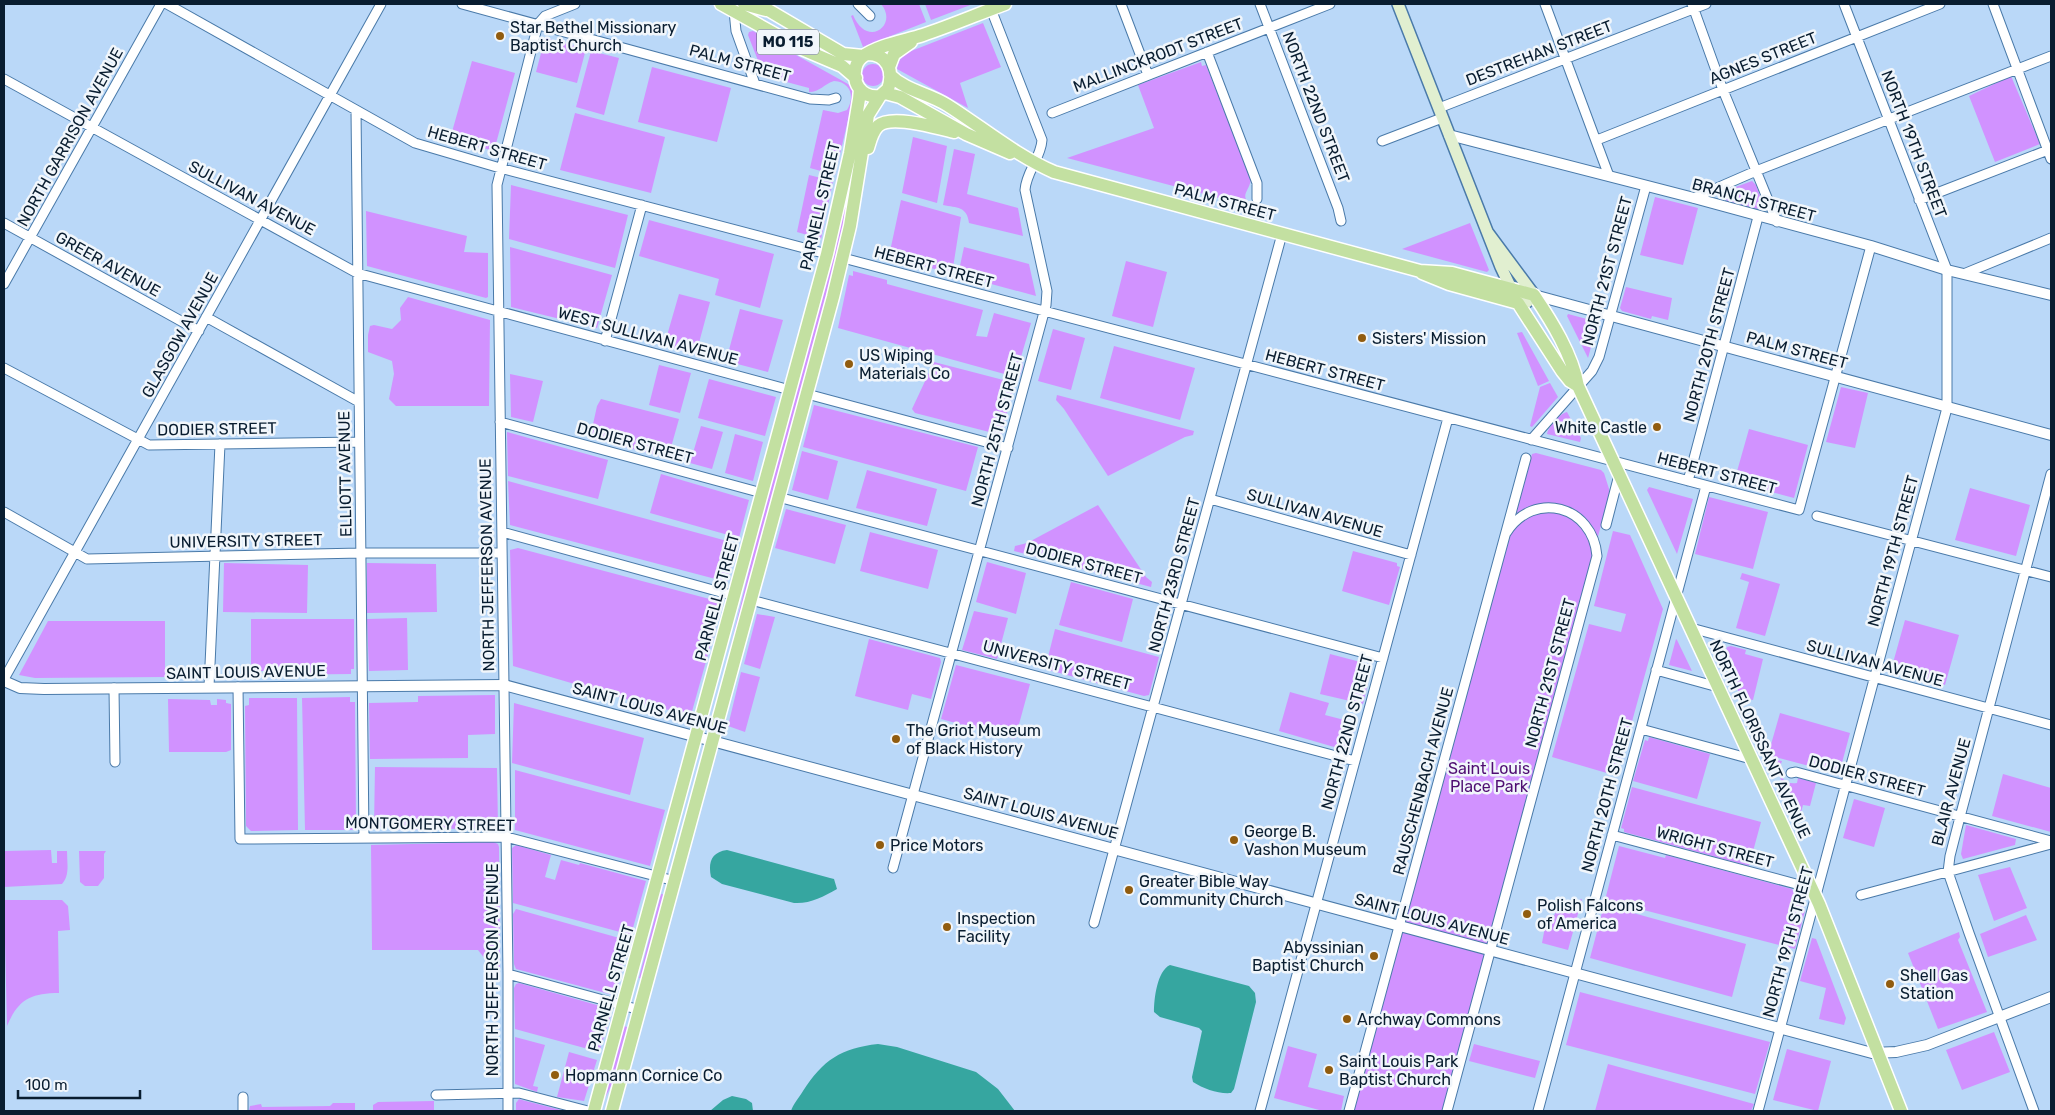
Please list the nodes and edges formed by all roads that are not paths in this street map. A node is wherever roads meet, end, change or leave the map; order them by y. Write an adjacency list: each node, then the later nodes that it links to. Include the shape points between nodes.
1 (162, 4): 46 (street, NORTH GARRISON AVENUE)
2 (167, 4): 39 (street, HEBERT STREET)
3 (381, 4): 39 (street, GLASGOW AVENUE)
4 (462, 4): 24 (street, PALM STREET)
5 (575, 4): 24 (street, via 545,16)
6 (721, 4): 21 (main road, MO 115)
7 (758, 4): 22 (main road, MO 115)
8 (858, 4): 23 (street)
9 (1005, 4): 19 (main road)
10 (1121, 4): 34 (street)
11 (1260, 4): 25 (street, NORTH 22ND STREET)
12 (1330, 4): 25 (street, MALLINCKRODT STREET)
13 (1398, 4): 44 (main road, NORTH FLORISSANT AVENUE)
14 (1545, 4): 31 (street, NORTH 21ST STREET)
15 (1706, 4): 20 (street, DESTREHAN STREET)
16 (1844, 4): 27 (street, NORTH 19TH STREET)
17 (1940, 4): 27 (street, AGNES STREET)
18 (1993, 4): 32 (street)
19 (990, 6): 26 (main road); 53 (street, NORTH 25TH STREET, via 1041,135 1042,145)
20 (1693, 6): 31 (street, DESTREHAN STREET); 38 (street)
21 (739, 8): 22 (main road); 36 (street, via 736,32); 37 (main road, MO 115, via 811,54 842,66)
22 (774, 12): 29 (main road, MO 115, via 842,54)
23 (870, 16)
24 (538, 24): 36 (street, PALM STREET); 54 (street, NORTH JEFFERSON AVENUE)
25 (1270, 27): 28 (street, MALLINCKRODT STREET); 65 (street, NORTH 22ND STREET)
26 (921, 35): 29 (main road); 33 (main road, via 891,58)
27 (1857, 37): 38 (street, AGNES STREET); 45 (street, NORTH 19TH STREET)
28 (1207, 52): 34 (street, MALLINCKRODT STREET); 60 (street, via 1257,183)
29 (866, 55): 33 (main road, via 880,56); 37 (main road, via 856,66)
30 (2051, 56): 32 (street)
31 (1565, 58): 44 (street, DESTREHAN STREET); 49 (street, NORTH 21ST STREET)
32 (2017, 69): 45 (street); 51 (street)
33 (890, 71): 40 (main road, via 889,85); 53 (main road, via 904,86 947,105)
34 (1148, 75): 43 (street, MALLINCKRODT STREET)
35 (4, 79): 46 (street, SULLIVAN AVENUE)
36 (755, 84): 41 (street, PALM STREET, via 810,99)
37 (858, 84): 40 (main road, via 870,96); 73 (main road, PARNELL STREET, via 860,99)
38 (1723, 90): 49 (street, AGNES STREET); 55 (street)
39 (330, 95): 42 (street, HEBERT STREET); 64 (street, GLASGOW AVENUE)
40 (882, 95): 47 (main road, via 900,97); 56 (main road, PARNELL STREET, via 868,115)
41 (836, 98)
42 (356, 110): 54 (street, HEBERT STREET, via 415,143); 77 (street, ELLIOTT AVENUE)
43 (1052, 112)
44 (1441, 113): 48 (main road, NORTH FLORISSANT AVENUE); 50 (street)
45 (1888, 120): 55 (street); 61 (street, NORTH 19TH STREET)
46 (92, 129): 64 (street, SULLIVAN AVENUE); 70 (street, NORTH GARRISON AVENUE)
47 (966, 134): 53 (main road); 56 (main road, via 905,122 884,123 872,134)
48 (1449, 135): 57 (street, BRANCH STREET); 69 (main road, NORTH FLORISSANT AVENUE)
49 (1597, 140): 57 (street, NORTH 21ST STREET)
50 (1382, 141)
51 (2048, 150): 52 (street); 61 (street)
52 (2051, 159)
53 (1029, 160): 68 (main road, PALM STREET, via 1063,175); 84 (street, NORTH 25TH STREET, via 1025,190 1047,291)
54 (500, 168): 62 (street, HEBERT STREET); 85 (street, NORTH JEFFERSON AVENUE, via 497,185)
55 (1756, 171): 59 (street); 66 (street)
56 (859, 174): 74 (main road, PARNELL STREET)
57 (1609, 176): 58 (street, BRANCH STREET)
58 (1646, 186): 59 (street, BRANCH STREET); 86 (street, NORTH 21ST STREET)
59 (1694, 198): 63 (street, BRANCH STREET)
60 (1258, 199)
61 (1919, 200): 75 (street, NORTH 19TH STREET)
62 (642, 205): 73 (street, HEBERT STREET); 89 (street)
63 (1758, 217): 66 (street, BRANCH STREET); 90 (street, NORTH 20TH STREET)
64 (262, 220): 77 (street, SULLIVAN AVENUE); 87 (street, GLASGOW AVENUE)
65 (1342, 221)
66 (1777, 222): 72 (street, BRANCH STREET)
67 (4, 223): 70 (street, GREER AVENUE)
68 (1282, 234): 76 (main road, PALM STREET); 91 (street, NORTH 23RD STREET)
69 (1488, 234): 80 (main road, NORTH FLORISSANT AVENUE); 81 (main road, NORTH FLORISSANT AVENUE)
70 (30, 238): 79 (street, NORTH GARRISON AVENUE); 88 (street, GREER AVENUE)
71 (2051, 238): 78 (street)
72 (1871, 246): 75 (street, BRANCH STREET); 93 (street)
73 (827, 254): 95 (main road, PARNELL STREET)
74 (843, 258): 84 (street, HEBERT STREET); 96 (main road, PARNELL STREET)
75 (1947, 270): 78 (street, BRANCH STREET); 98 (street, NORTH 19TH STREET)
76 (1420, 271): 80 (main road, PALM STREET, via 1452,273); 83 (main road, PALM STREET, via 1441,282)
77 (358, 273): 85 (street, SULLIVAN AVENUE); 97 (street, ELLIOTT AVENUE)
78 (1966, 273): 82 (street, BRANCH STREET)
79 (4, 284)
80 (1511, 289): 81 (main road, PALM STREET); 83 (main road, NORTH FLORISSANT AVENUE)
81 (1534, 295): 83 (main road, via 1527,302); 86 (street, PALM STREET); 94 (main road, NORTH FLORISSANT AVENUE, via 1564,348)
82 (2051, 295)
83 (1518, 303): 94 (main road, NORTH FLORISSANT AVENUE, via 1562,372)
84 (1045, 311): 91 (street, HEBERT STREET); 106 (street, NORTH 25TH STREET)
85 (499, 312): 89 (street, WEST SULLIVAN AVENUE); 100 (street, NORTH JEFFERSON AVENUE)
86 (1611, 316): 90 (street, PALM STREET); 94 (street, NORTH 21ST STREET, via 1596,364)
87 (206, 317): 88 (street, GLASGOW AVENUE); 97 (street)
88 (198, 330): 103 (street, GLASGOW AVENUE)
89 (605, 341): 95 (street, WEST SULLIVAN AVENUE)
90 (1724, 347): 93 (street, PALM STREET); 110 (street, NORTH 20TH STREET)
91 (1247, 365): 99 (street, HEBERT STREET); 114 (street, NORTH 23RD STREET)
92 (4, 368): 103 (street, DODIER STREET)
93 (1835, 377): 98 (street, PALM STREET); 111 (street, HEBERT STREET, via 1799,510)
94 (1578, 386): 102 (street); 108 (main road, NORTH FLORISSANT AVENUE)
95 (790, 390): 112 (main road, PARNELL STREET)
96 (807, 394): 106 (street); 113 (main road, PARNELL STREET)
97 (358, 402): 104 (street, ELLIOTT AVENUE)
98 (1947, 408): 101 (street, PALM STREET); 120 (street, NORTH 19TH STREET)
99 (1448, 418): 102 (street, HEBERT STREET); 125 (street, NORTH 22ND STREET)
100 (500, 422): 112 (street, DODIER STREET); 118 (street, NORTH JEFFERSON AVENUE)
101 (2051, 435)
102 (1531, 440): 108 (street, HEBERT STREET)
103 (138, 441): 105 (street, DODIER STREET, via 149,445); 122 (street, GLASGOW AVENUE)
104 (359, 442): 105 (street, DODIER STREET); 123 (street, ELLIOTT AVENUE)
105 (220, 444): 126 (street)
106 (1008, 448): 121 (street, NORTH 25TH STREET)
107 (1526, 458): 119 (street, RAUSCHENBACH AVENUE)
108 (1617, 467): 110 (street, HEBERT STREET); 117 (street); 130 (main road, NORTH FLORISSANT AVENUE)
109 (2051, 474): 127 (street, BLAIR AVENUE)
110 (1688, 481): 111 (street, HEBERT STREET)
111 (1706, 486): 130 (street, NORTH 20TH STREET)
112 (762, 493): 129 (main road, PARNELL STREET)
113 (778, 497): 121 (street, DODIER STREET); 131 (main road, PARNELL STREET)
114 (1210, 499): 125 (street, SULLIVAN AVENUE); 132 (street, NORTH 23RD STREET)
115 (4, 512): 122 (street, UNIVERSITY STREET)
116 (1817, 516): 120 (street)
117 (1606, 525)
118 (502, 532): 124 (street, NORTH JEFFERSON AVENUE); 129 (street)
119 (1506, 533): 172 (street, RAUSCHENBACH AVENUE); 173 (street, NORTH 21ST STREET, via 1519,518 1535,510 1547,507 1566,510 1588,528 1596,545 1596,561)
120 (1911, 541): 127 (street); 138 (street, NORTH 19TH STREET)
121 (980, 551): 132 (street, DODIER STREET); 135 (street, NORTH 25TH STREET)
122 (76, 553): 126 (street, UNIVERSITY STREET, via 87,559); 139 (street, GLASGOW AVENUE)
123 (361, 553): 124 (street, UNIVERSITY STREET); 126 (street, UNIVERSITY STREET); 141 (street, ELLIOTT AVENUE)
124 (502, 553): 140 (street, NORTH JEFFERSON AVENUE)
125 (1411, 555): 136 (street, NORTH 22ND STREET)
126 (215, 556): 142 (street)
127 (2025, 571): 128 (street); 147 (street, BLAIR AVENUE)
128 (2051, 577)
129 (735, 596): 134 (main road, PARNELL STREET)
130 (1676, 597): 133 (main road, NORTH FLORISSANT AVENUE); 137 (street, NORTH 20TH STREET)
131 (751, 600): 135 (street, UNIVERSITY STREET); 151 (main road, PARNELL STREET)
132 (1182, 604): 136 (street, DODIER STREET); 146 (street, NORTH 23RD STREET)
133 (1691, 628): 138 (street, SULLIVAN AVENUE); 144 (main road, NORTH FLORISSANT AVENUE)
134 (724, 634): 150 (main road, PARNELL STREET); 151 (main road, via 719,683 710,723)
135 (952, 653): 146 (street, UNIVERSITY STREET); 157 (street, NORTH 25TH STREET)
136 (1383, 658): 153 (street, NORTH 22ND STREET)
137 (1656, 670): 144 (street); 149 (street, NORTH 20TH STREET)
138 (1875, 678): 147 (street, SULLIVAN AVENUE); 156 (street, NORTH 19TH STREET)
139 (4, 680): 145 (street, SAINT LOUIS AVENUE, via 30,689)
140 (504, 684): 141 (street, SAINT LOUIS AVENUE); 150 (street, SAINT LOUIS AVENUE); 160 (street, NORTH JEFFERSON AVENUE)
141 (361, 685): 143 (street, SAINT LOUIS AVENUE); 161 (street, ELLIOTT AVENUE)
142 (209, 687): 143 (street, SAINT LOUIS AVENUE); 145 (street, SAINT LOUIS AVENUE)
143 (238, 687): 161 (street, MONTGOMERY STREET, via 240,839)
144 (1718, 687): 152 (main road, NORTH FLORISSANT AVENUE)
145 (114, 688): 154 (street)
146 (1154, 707): 153 (street, UNIVERSITY STREET); 163 (street, NORTH 23RD STREET)
147 (1989, 709): 148 (street, SULLIVAN AVENUE); 158 (street, BLAIR AVENUE)
148 (2051, 725)
149 (1641, 729): 152 (street); 159 (street, NORTH 20TH STREET)
150 (696, 736): 151 (street, SAINT LOUIS AVENUE); 166 (main road, PARNELL STREET)
151 (713, 740): 157 (street, SAINT LOUIS AVENUE); 167 (main road, PARNELL STREET)
152 (1751, 759): 168 (main road, NORTH FLORISSANT AVENUE)
153 (1355, 761): 170 (street, NORTH 22ND STREET)
154 (115, 762)
155 (1791, 773): 156 (street, DODIER STREET)
156 (1846, 786): 158 (street, DODIER STREET); 168 (street, NORTH 19TH STREET)
157 (914, 795): 163 (street, SAINT LOUIS AVENUE); 164 (street, NORTH 25TH STREET)
158 (1960, 817): 162 (street, DODIER STREET); 165 (street, BLAIR AVENUE)
159 (1612, 835): 168 (street, WRIGHT STREET); 174 (street, NORTH 20TH STREET)
160 (506, 836): 161 (street, MONTGOMERY STREET); 166 (street, MONTGOMERY STREET); 175 (street, NORTH JEFFERSON AVENUE)
161 (364, 838)
162 (2051, 842): 165 (street)
163 (1116, 849): 170 (street, SAINT LOUIS AVENUE); 171 (street, NORTH 23RD STREET)
164 (893, 868)
165 (1948, 872): 169 (street); 179 (street, BLAIR AVENUE)
166 (658, 877): 167 (street, MONTGOMERY STREET); 177 (main road, PARNELL STREET)
167 (675, 881): 178 (main road, PARNELL STREET)
168 (1813, 893): 180 (street, NORTH 19TH STREET); 181 (main road, NORTH FLORISSANT AVENUE)
169 (1862, 895)
170 (1317, 903): 172 (street, SAINT LOUIS AVENUE); 190 (street, NORTH 22ND STREET)
171 (1094, 923)
172 (1400, 925): 173 (street, SAINT LOUIS AVENUE); 191 (street, RAUSCHENBACH AVENUE)
173 (1491, 950): 174 (street, SAINT LOUIS AVENUE); 192 (street, NORTH 21ST STREET)
174 (1575, 973): 180 (street, SAINT LOUIS AVENUE); 193 (street, NORTH 20TH STREET)
175 (508, 974): 177 (street); 182 (street, NORTH JEFFERSON AVENUE)
176 (2051, 997): 179 (street, SAINT LOUIS AVENUE)
177 (624, 1005): 178 (street); 188 (main road, PARNELL STREET)
178 (640, 1010): 189 (main road, PARNELL STREET)
179 (2000, 1017): 181 (street, SAINT LOUIS AVENUE, via 1927,1045); 196 (street, BLAIR AVENUE)
180 (1780, 1028): 181 (street, SAINT LOUIS AVENUE); 194 (street, NORTH 19TH STREET)
181 (1879, 1054): 195 (main road, NORTH FLORISSANT AVENUE)
182 (508, 1094): 183 (street); 186 (street, NORTH JEFFERSON AVENUE); 187 (street, via 523,1094)
183 (436, 1095)
184 (243, 1097): 185 (street)
185 (243, 1111)
186 (508, 1111)
187 (588, 1111)
188 (594, 1111)
189 (612, 1111)
190 (1260, 1111)
191 (1349, 1111)
192 (1447, 1111)
193 (1538, 1111)
194 (1758, 1111)
195 (1901, 1111)
196 (2034, 1111)

